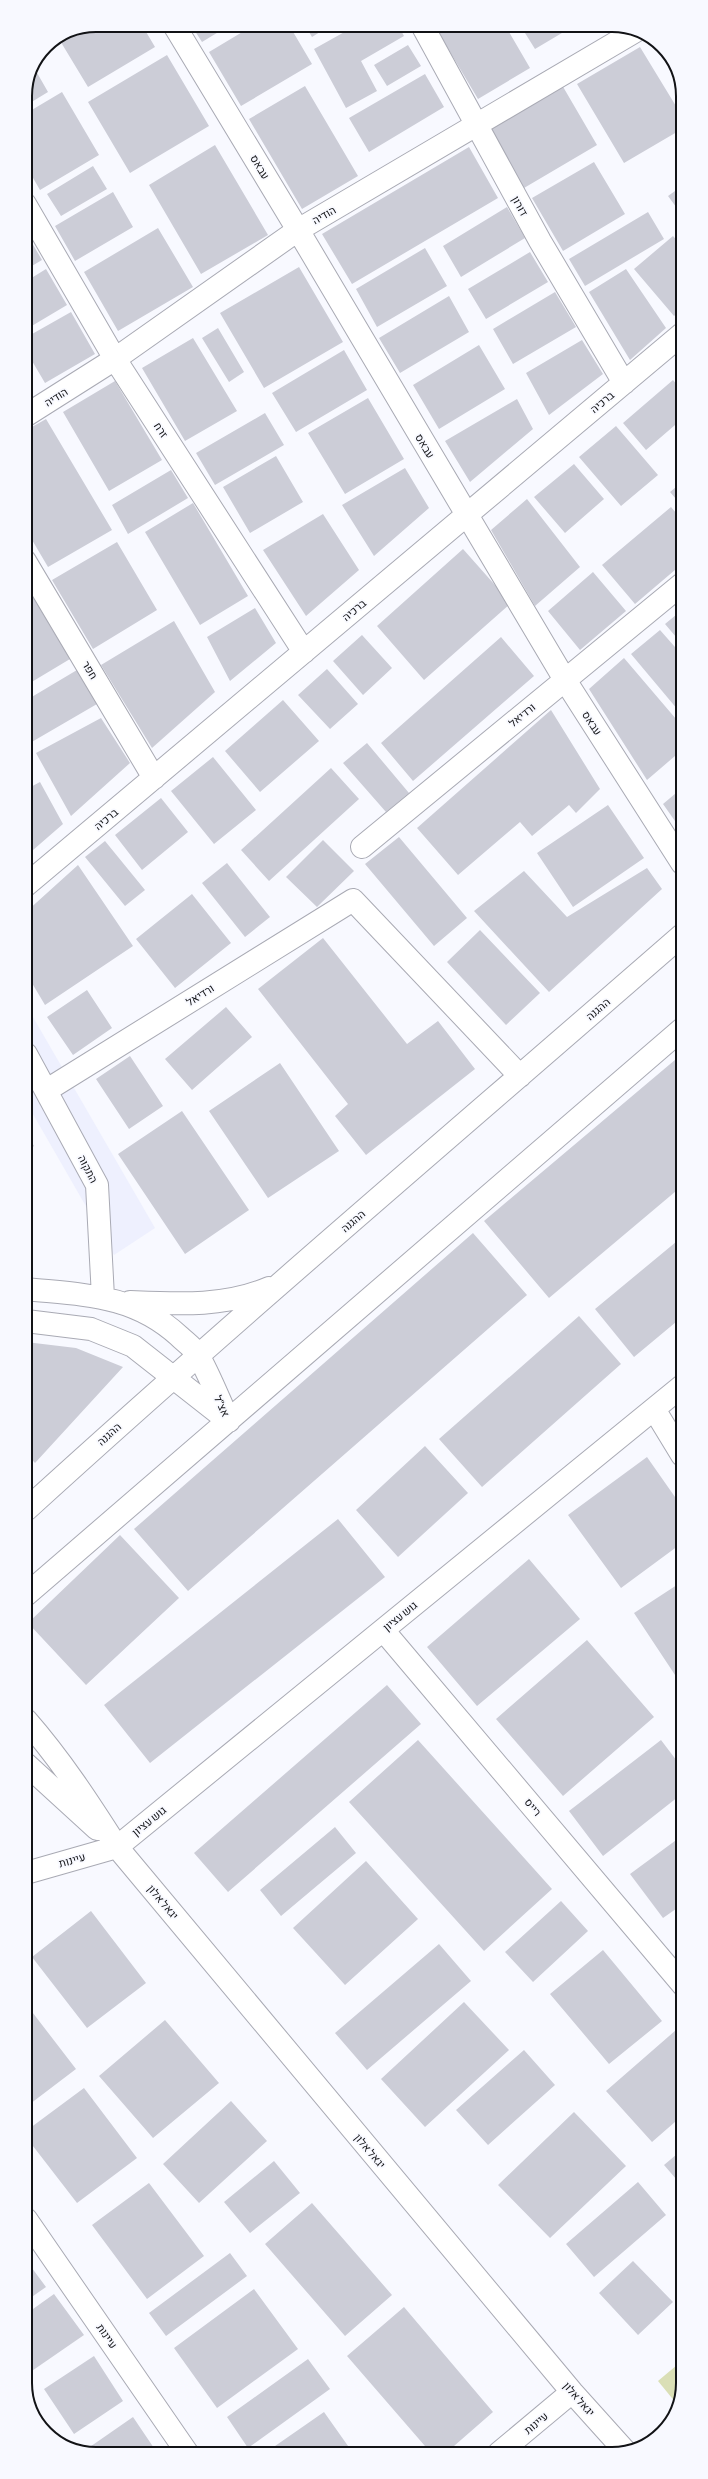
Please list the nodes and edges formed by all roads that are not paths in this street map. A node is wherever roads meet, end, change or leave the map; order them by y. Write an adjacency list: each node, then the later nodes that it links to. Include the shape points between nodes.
1 (178, 32): 6 (street, עבאס)
2 (426, 32): 4 (street, דורון)
3 (629, 35): 4 (street, הודיה)
4 (476, 127): 6 (street, הודיה); 9 (street, דורון)
5 (32, 216): 8 (street, זרח)
6 (298, 230): 8 (street, הודיה); 11 (street, עבאס)
7 (676, 339): 9 (street, ברכיה)
8 (115, 359): 10 (street, הודיה); 14 (street, זרח)
9 (624, 383): 11 (street, ברכיה)
10 (32, 412)
11 (466, 516): 14 (street, ברכיה); 15 (street, עבאס)
12 (32, 573): 16 (street, חפר)
13 (676, 589): 15 (street, ורדיאל)
14 (304, 652): 16 (street, ברכיה)
15 (565, 680): 17 (street, ורדיאל); 18 (street, עבאס)
16 (154, 778): 19 (street, ברכיה)
17 (362, 847)
18 (676, 854)
19 (32, 881)
20 (676, 940): 23 (street, ההגנה)
21 (676, 1034): 33 (street)
22 (32, 1064): 24 (street, התקוה)
23 (520, 1076): 24 (street, ורדיאל, via 353,900); 25 (street, ההגנה)
24 (47, 1090): 27 (street, התקוה, via 97,1185)
25 (283, 1282): 27 (street, via 258,1293 207,1304); 29 (street, ההגנה)
26 (32, 1290): 27 (street, אצ"ל)
27 (113, 1299): 29 (street, אצ"ל, via 172,1330)
28 (32, 1321): 30 (street, אצ"ל, via 91,1329 111,1336 133,1346)
29 (198, 1354): 30 (street, ההגנה); 33 (street, אצ"ל)
30 (171, 1378): 33 (street, אצ"ל); 35 (street, ההגנה)
31 (676, 1391): 32 (street, גוש עציון)
32 (654, 1409): 34 (street); 37 (street, גוש עציון)
33 (229, 1421): 36 (street)
34 (676, 1445)
35 (32, 1505)
36 (32, 1590)
37 (383, 1630): 40 (street, גוש עציון); 42 (street, רייס)
38 (32, 1727): 40 (street, יגאל אלון, via 73,1780)
39 (32, 1769): 40 (street, יגאל אלון)
40 (117, 1847): 41 (street, עיינות); 44 (street, יגאל אלון)
41 (32, 1871)
42 (676, 1977)
43 (32, 2228): 46 (street, עיינות)
44 (572, 2392): 45 (street, יגאל אלון); 47 (street, עיינות)
45 (621, 2446)
46 (183, 2447)
47 (506, 2447)

